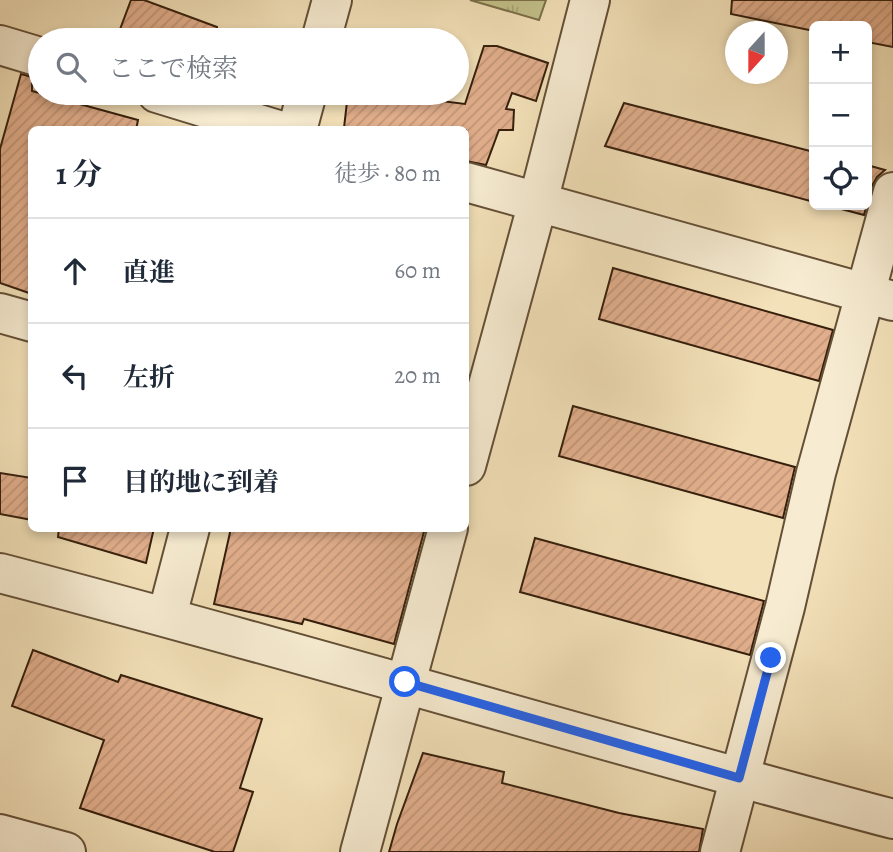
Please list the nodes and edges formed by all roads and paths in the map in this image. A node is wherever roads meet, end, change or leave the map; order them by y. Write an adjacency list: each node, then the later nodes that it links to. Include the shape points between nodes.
1 (332, 0): 3 (street)
2 (590, 0): 12 (street)
3 (324, 28)
4 (0, 45): 5 (street)
5 (28, 53)
6 (196, 105): 8 (street)
7 (304, 105): 9 (street)
8 (265, 126)
9 (298, 126)
10 (469, 183): 12 (street)
11 (893, 192): 13 (street)
12 (538, 202): 13 (street); 16 (street)
13 (880, 297): 22 (street, via 816,473)
14 (0, 313): 15 (street)
15 (28, 321)
16 (469, 455)
17 (189, 532): 20 (street)
18 (447, 532): 21 (street)
19 (0, 573): 20 (street)
20 (167, 617): 21 (street)
21 (405, 682): 22 (street); 26 (street)
22 (739, 778): 23 (street); 27 (street)
23 (893, 819)
24 (0, 834): 25 (street)
25 (66, 852)
26 (360, 852)
27 (720, 852)

